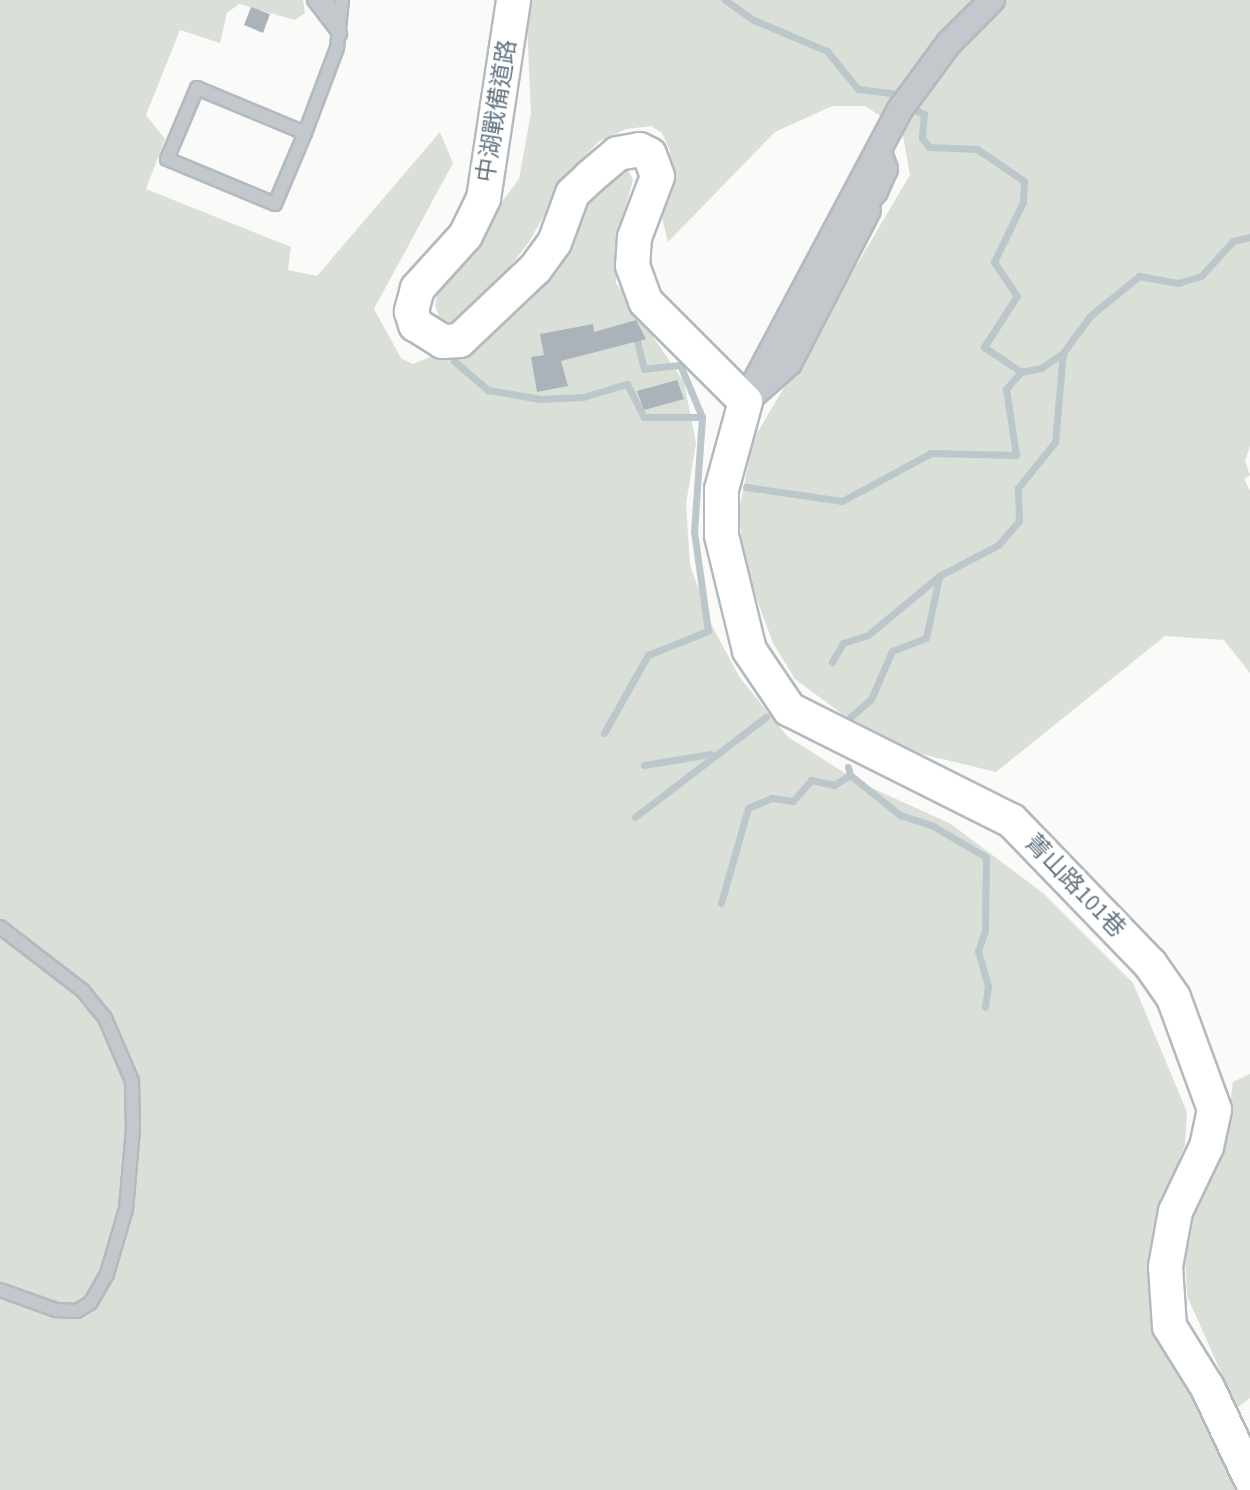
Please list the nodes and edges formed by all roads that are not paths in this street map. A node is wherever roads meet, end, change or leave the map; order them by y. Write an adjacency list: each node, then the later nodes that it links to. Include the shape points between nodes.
1 (314, 0): 7 (lane)
2 (328, 0): 7 (lane)
3 (336, 0): 7 (lane)
4 (342, 0): 7 (lane)
5 (513, 0): 12 (street, 中湖戰備道路, via 484,198 465,235 417,288 411,311 415,324 442,341 459,340 535,268 554,242 572,194 617,153 639,149 649,154 657,176 635,237 632,265 645,301)
6 (992, 0): 9 (street, via 941,54 901,108)
7 (340, 34): 8 (lane)
8 (305, 133): 8 (lane, via 275,204 167,159 197,88)
9 (879, 153): 10 (street, via 885,169); 11 (street, via 891,171); 12 (street, via 870,159)
10 (875, 191): 11 (street); 12 (street, via 848,223 780,351)
11 (859, 232): 12 (street, via 789,363)
12 (746, 401): 15 (street, 菁山路101巷, via 721,489 721,535 749,650 789,709 1011,820 1150,964 1174,997 1214,1109 1206,1146 1175,1212 1165,1266 1169,1326)
13 (0, 927): 14 (lane, via 83,992 105,1018 132,1081 133,1129 126,1209 107,1274 90,1303 77,1311 56,1310)
14 (0, 1290)
15 (1243, 1443): 16 (street, 菁山路101巷)
16 (1250, 1478)

